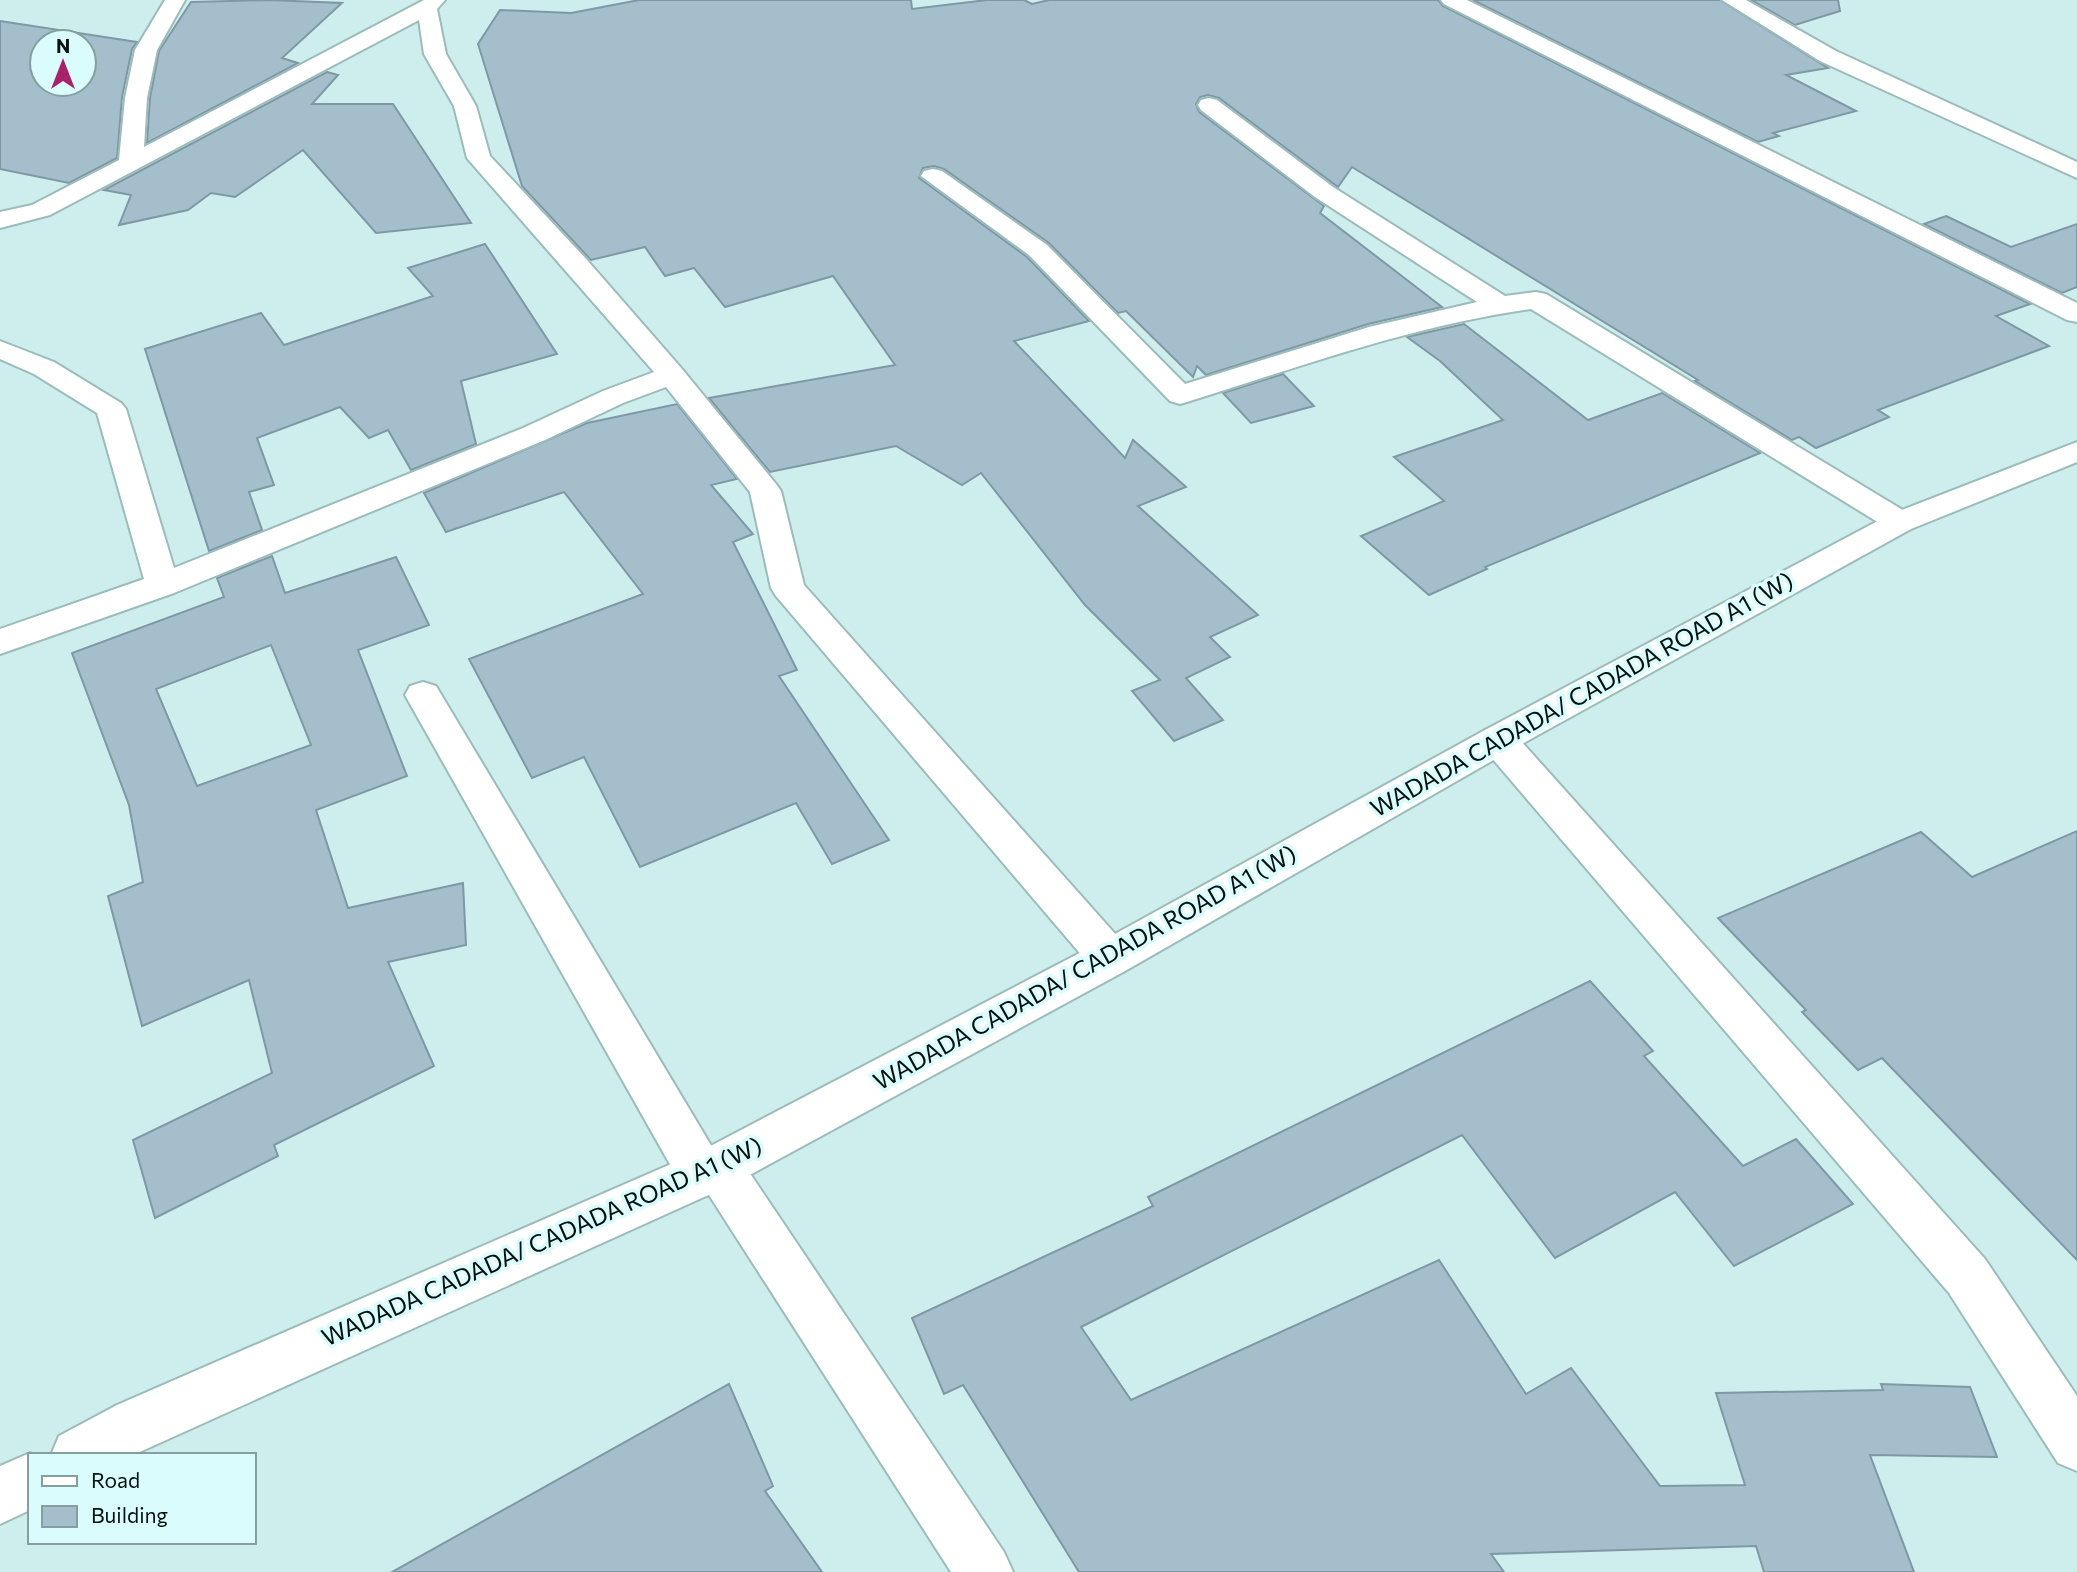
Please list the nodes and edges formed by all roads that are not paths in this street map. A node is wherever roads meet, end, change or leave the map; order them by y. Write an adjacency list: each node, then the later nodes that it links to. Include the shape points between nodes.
1 (175, 0): 6 (street, via 146,50 136,98)
2 (1451, 0): 11 (street)
3 (1732, 0): 7 (street, via 1828,56)
4 (431, 4): 6 (street); 13 (street, via 435,54 466,106 479,158)
5 (1209, 105): 10 (street, via 1324,192)
6 (131, 162): 9 (street, via 41,210)
7 (2077, 171)
8 (933, 176): 10 (street, via 1038,250 1180,395 1379,333)
9 (0, 220)
10 (1500, 305): 15 (street, via 1536,300)
11 (2077, 314)
12 (0, 349): 16 (street, via 44,368 111,409)
13 (671, 375): 16 (street); 20 (street, via 765,491 788,588)
14 (2077, 451): 15 (street, WADADA CADADA/ CADADA ROAD A1 (W))
15 (1900, 522): 19 (street, WADADA CADADA/ CADADA ROAD A1 (W))
16 (162, 585): 17 (street)
17 (0, 642)
18 (423, 695): 21 (street)
19 (1498, 740): 20 (street, WADADA CADADA/ CADADA ROAD A1 (W)); 22 (street, via 1968,1276)
20 (1110, 958): 21 (street, WADADA CADADA/ CADADA ROAD A1 (W))
21 (710, 1171): 23 (street, WADADA CADADA/ CADADA ROAD A1 (W), via 136,1424); 26 (street)
22 (2077, 1444)
23 (82, 1453)
24 (28, 1481): 25 (street)
25 (0, 1496)
26 (984, 1572)

